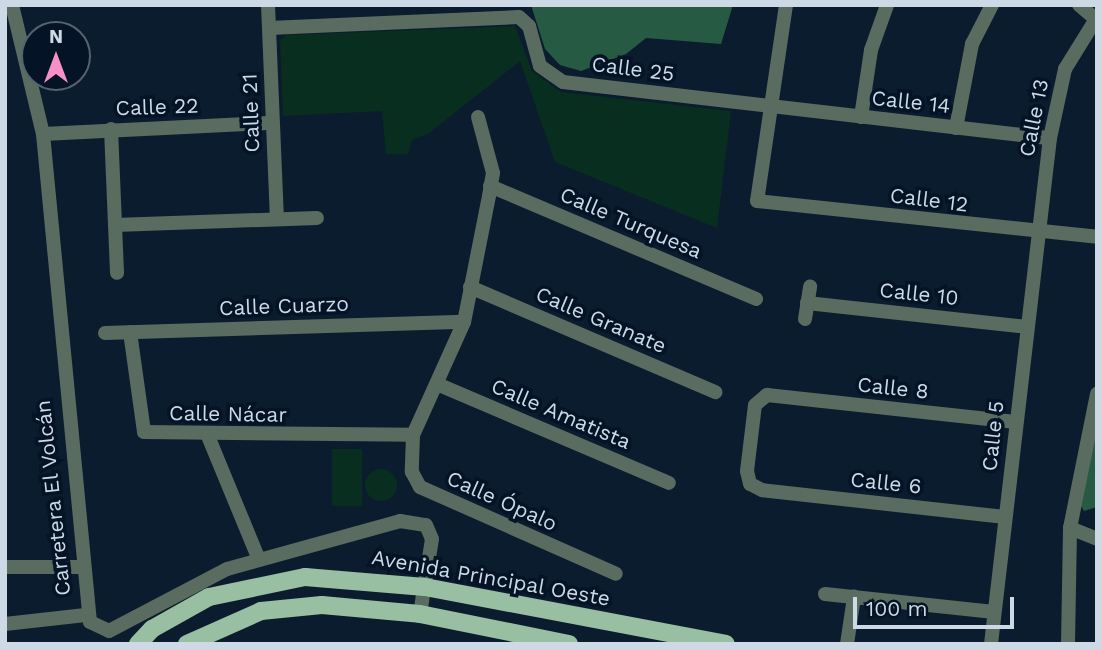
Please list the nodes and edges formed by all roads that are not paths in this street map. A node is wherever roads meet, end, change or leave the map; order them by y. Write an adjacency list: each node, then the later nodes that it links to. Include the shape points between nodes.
1 (12, 5): 15 (street, Carretera El Volcán)
2 (268, 5): 8 (street, Calle 21)
3 (786, 5): 9 (street)
4 (887, 5): 11 (street)
5 (992, 5): 13 (street, via 972,44)
6 (1079, 5): 7 (street)
7 (1096, 20): 16 (street, Calle 13, via 1065,69)
8 (270, 28): 9 (street, Calle 25, via 519,17 529,26 540,66 563,82); 12 (street, Calle 21)
9 (767, 107): 11 (street, Calle 14); 21 (street, Calle 12, via 757,201)
10 (478, 117): 17 (street)
11 (861, 117): 13 (street, Calle 14)
12 (272, 123): 14 (street, Calle 22); 19 (street, Calle 21)
13 (956, 128): 16 (street, Calle 14)
14 (111, 129): 15 (street, Calle 22); 20 (street)
15 (43, 134): 46 (street, Carretera El Volcán)
16 (1050, 138): 21 (street, Calle 13)
17 (490, 186): 25 (street); 26 (street, Calle Turquesa)
18 (317, 218): 19 (street)
19 (277, 219): 20 (street)
20 (115, 225): 23 (street)
21 (1037, 233): 22 (street, Calle 12); 30 (street, Calle 5)
22 (1097, 237)
23 (117, 273)
24 (810, 286): 27 (street)
25 (470, 287): 29 (street); 34 (street, Calle Granate)
26 (756, 299)
27 (807, 303): 28 (street); 30 (street, Calle 10)
28 (805, 319)
29 (464, 322): 31 (street, Calle Cuarzo); 33 (street)
30 (1027, 327): 36 (street, Calle 5)
31 (130, 332): 32 (street, Calle Cuarzo); 38 (street, Calle Nácar, via 141,430)
32 (105, 333)
33 (437, 384): 37 (street); 39 (street, Calle Amatista)
34 (715, 392)
35 (1097, 394): 42 (street)
36 (1016, 422): 40 (street, Calle 8, via 767,395 755,405 747,471 750,484); 41 (street, Calle 5)
37 (413, 435): 38 (street, Calle Nácar); 47 (street, Calle Ópalo, via 412,472 420,487)
38 (208, 436): 44 (street)
39 (669, 483)
40 (762, 490): 41 (street, Calle 6)
41 (1005, 517): 51 (street, Calle 5)
42 (1070, 528): 43 (street); 64 (street)
43 (1097, 539)
44 (259, 560): 48 (street, Carretera El Volcán, via 400,521 415,522 426,525 432,539); 53 (street, Carretera El Volcán, via 227,569 109,631)
45 (5, 568): 46 (street)
46 (80, 568): 53 (street, Carretera El Volcán)
47 (616, 574)
48 (425, 587): 52 (street, Carretera El Volcán); 55 (main road, Avenida Principal Oeste, via 361,578 262,582 186,607); 61 (main road, Avenida Principal Oeste)
49 (825, 594): 50 (street)
50 (854, 597): 51 (street); 62 (street)
51 (994, 612): 63 (street, Calle 5)
52 (420, 614): 56 (main road); 59 (main road, via 361,605 282,607 225,622)
53 (85, 615): 54 (street)
54 (5, 624)
55 (152, 629): 57 (main road); 58 (main road, Avenida Principal Oeste)
56 (539, 641): 60 (main road)
57 (130, 644)
58 (138, 644)
59 (187, 644)
60 (569, 644)
61 (726, 644)
62 (847, 644)
63 (991, 644)
64 (1068, 644)

